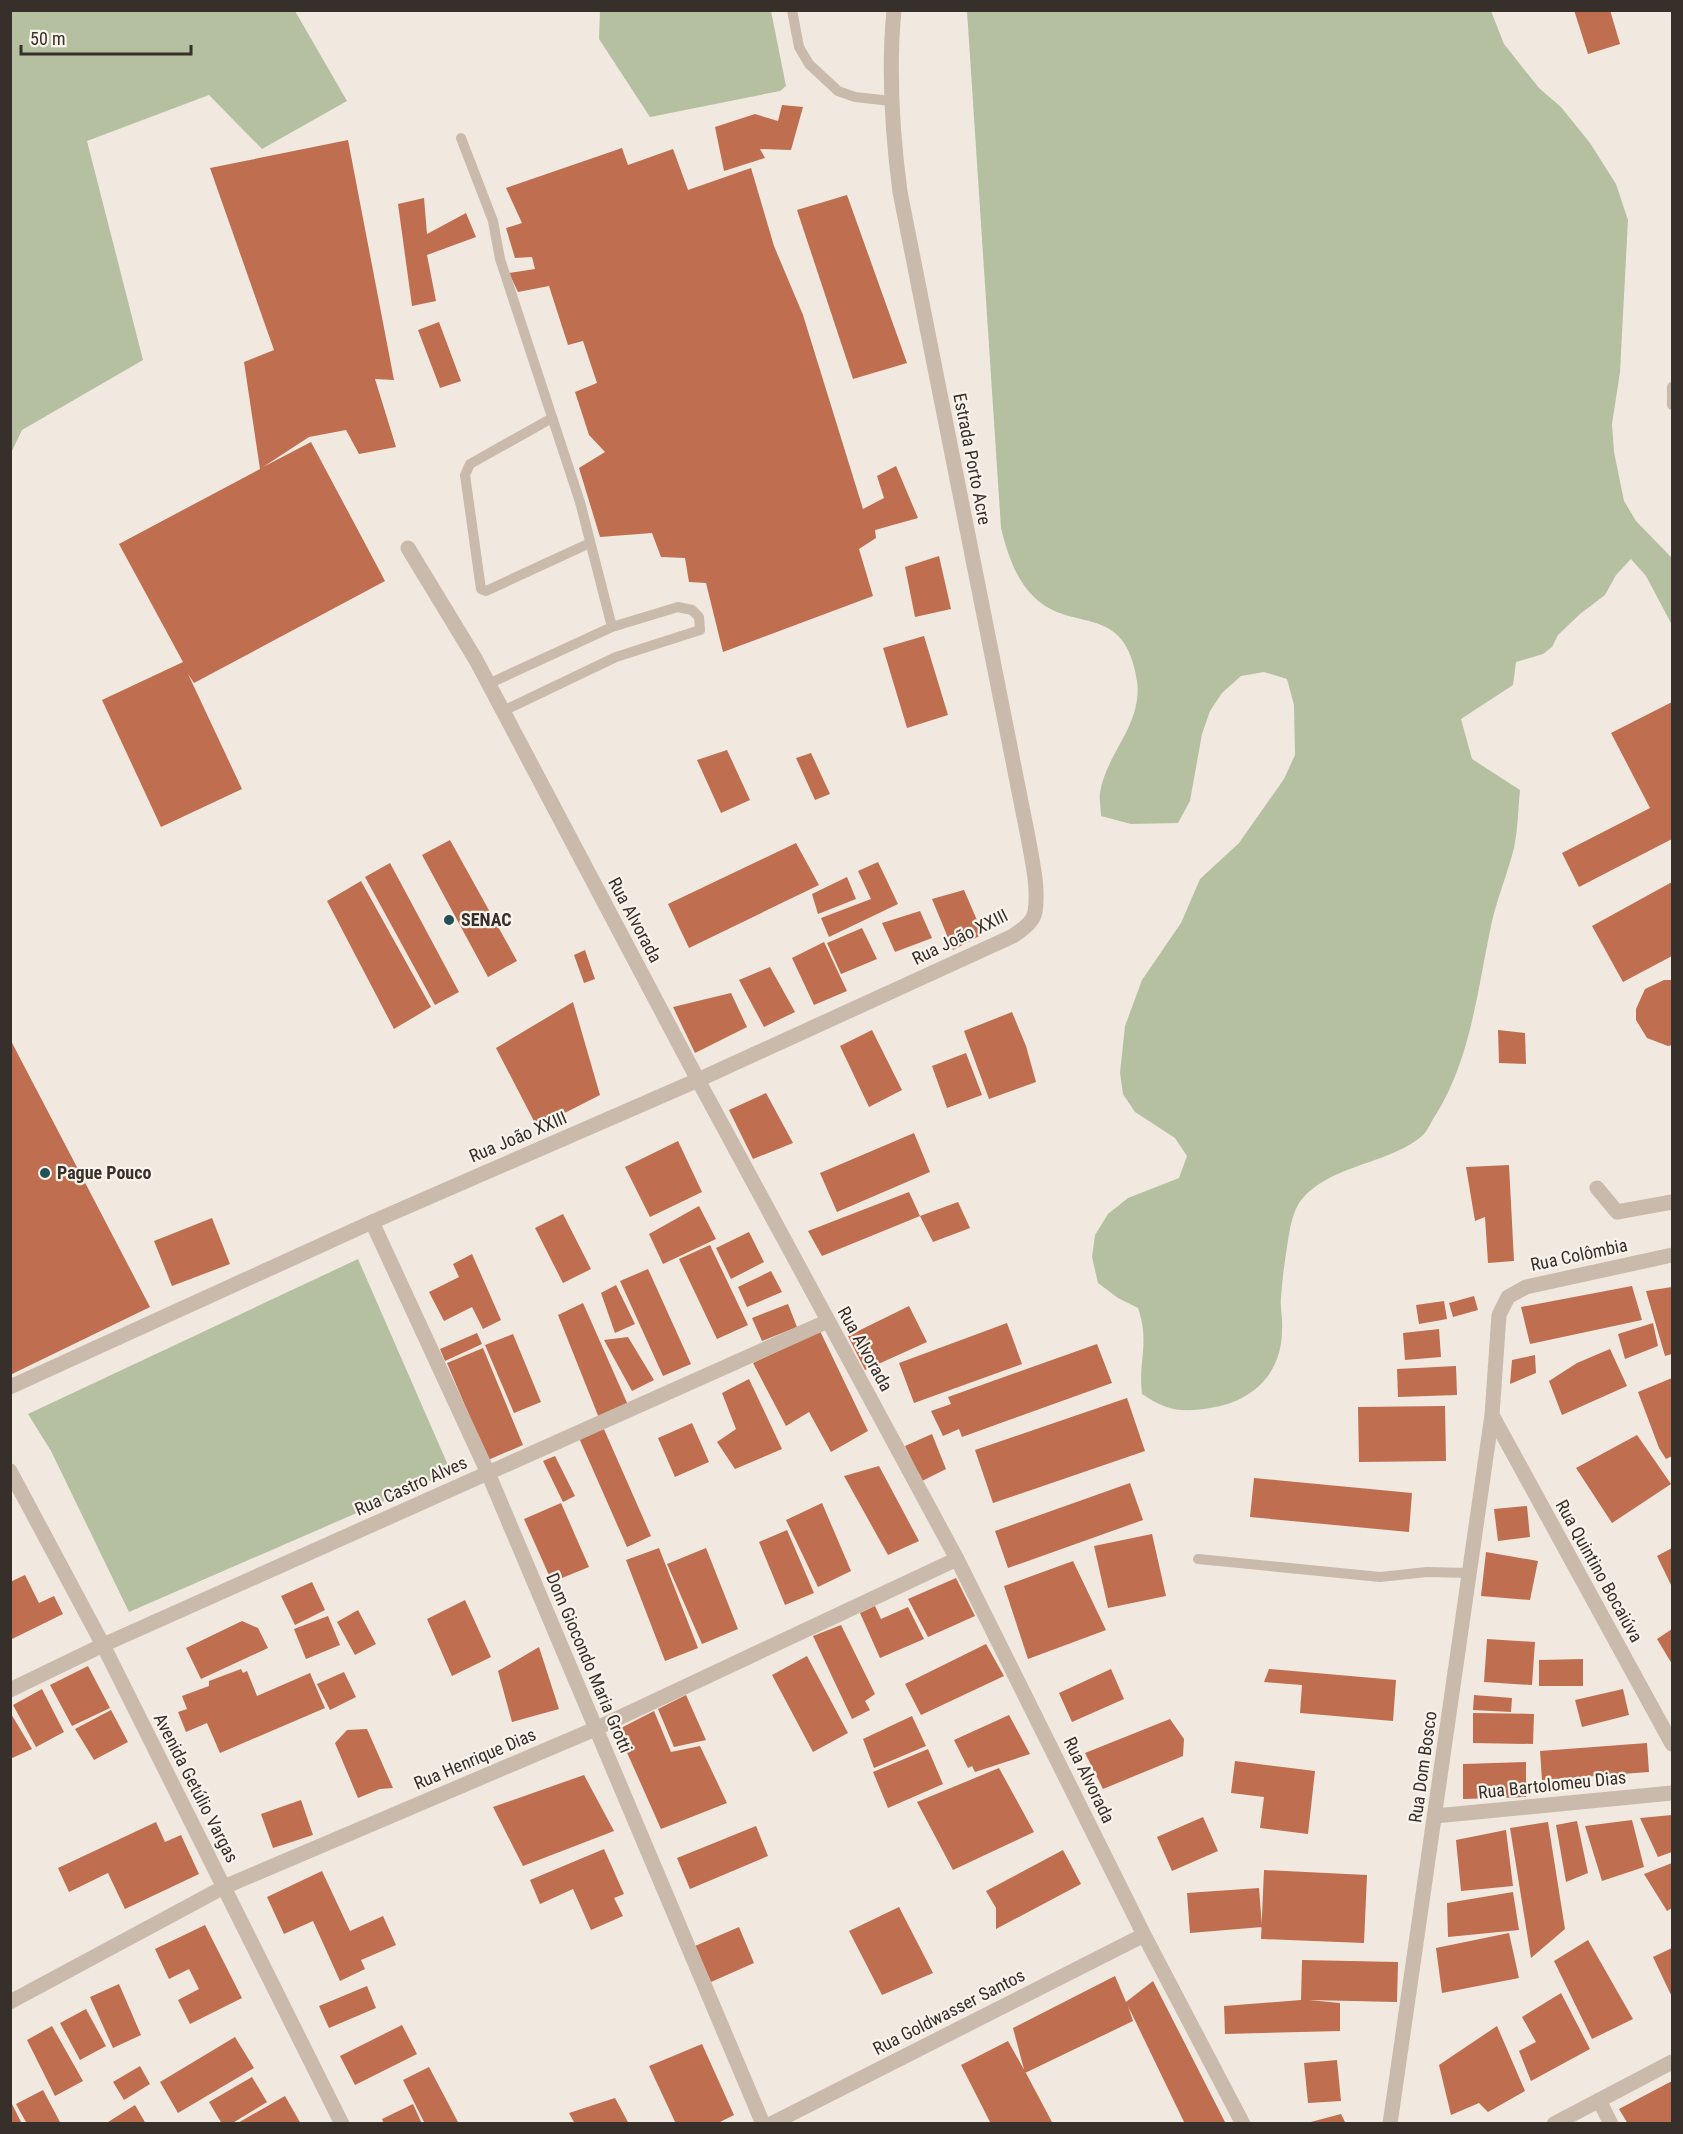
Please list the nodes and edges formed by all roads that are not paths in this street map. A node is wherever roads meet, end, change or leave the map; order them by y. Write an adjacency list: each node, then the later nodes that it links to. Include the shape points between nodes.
1 (792, 10): 3 (lane, via 799,47 809,64 838,91)
2 (894, 10): 3 (street, Estrada Porto Acre)
3 (891, 101): 13 (street, Estrada Porto Acre, via 900,192 1028,837)
4 (461, 138): 7 (lane, via 493,221 500,259)
5 (1672, 387): 6 (lane)
6 (1672, 405)
7 (552, 418): 8 (lane); 8 (lane, via 467,469 481,589 486,591)
8 (591, 543): 10 (lane)
9 (408, 548): 11 (street, Rua Alvorada)
10 (612, 627): 11 (lane); 12 (lane, via 678,607 692,610 701,623 700,630 616,657)
11 (488, 684): 12 (street, Rua Alvorada)
12 (503, 711): 14 (street, Rua Alvorada)
13 (1035, 914): 14 (street, Rua João XXIII, via 1013,936)
14 (698, 1080): 17 (street, Rua João XXIII); 19 (street, Rua Alvorada)
15 (1597, 1188): 16 (street, via 1617,1212)
16 (1672, 1202)
17 (372, 1222): 20 (street, Rua João XXIII); 23 (street, Dom Giocondo Maria Grotti)
18 (1672, 1255): 21 (street, Rua Colômbia, via 1526,1287 1508,1297 1499,1315)
19 (828, 1321): 23 (street, Rua Castro Alves); 24 (street, Rua Alvorada)
20 (10, 1387)
21 (1492, 1416): 26 (street, Rua Dom Bosco); 30 (street, Rua Quintino Bocaiúva)
22 (10, 1472): 27 (street, Avenida Getúlio Vargas)
23 (488, 1473): 27 (street, Rua Castro Alves); 29 (street, Dom Giocondo Maria Grotti)
24 (957, 1558): 29 (street, Rua Henrique Dias); 34 (street, Rua Alvorada)
25 (1198, 1559): 26 (lane, via 1380,1577)
26 (1469, 1573): 32 (street, Rua Dom Bosco)
27 (103, 1646): 28 (street, Rua Castro Alves); 33 (street, Avenida Getúlio Vargas)
28 (10, 1690)
29 (595, 1729): 33 (street, Rua Henrique Dias); 39 (street, Dom Giocondo Maria Grotti)
30 (1672, 1744)
31 (1672, 1793): 32 (street, Rua Bartolomeu Dias)
32 (1435, 1816): 42 (street, Rua Dom Bosco)
33 (224, 1887): 35 (street, Rua Henrique Dias); 38 (street, Avenida Getúlio Vargas)
34 (1144, 1935): 40 (street, Rua Goldwasser Santos); 41 (street, Rua Alvorada)
35 (10, 2002)
36 (1672, 2062): 37 (street)
37 (1599, 2100): 43 (street); 44 (street)
38 (342, 2124)
39 (763, 2124)
40 (771, 2124)
41 (1243, 2124)
42 (1390, 2124)
43 (1554, 2124)
44 (1611, 2124)

